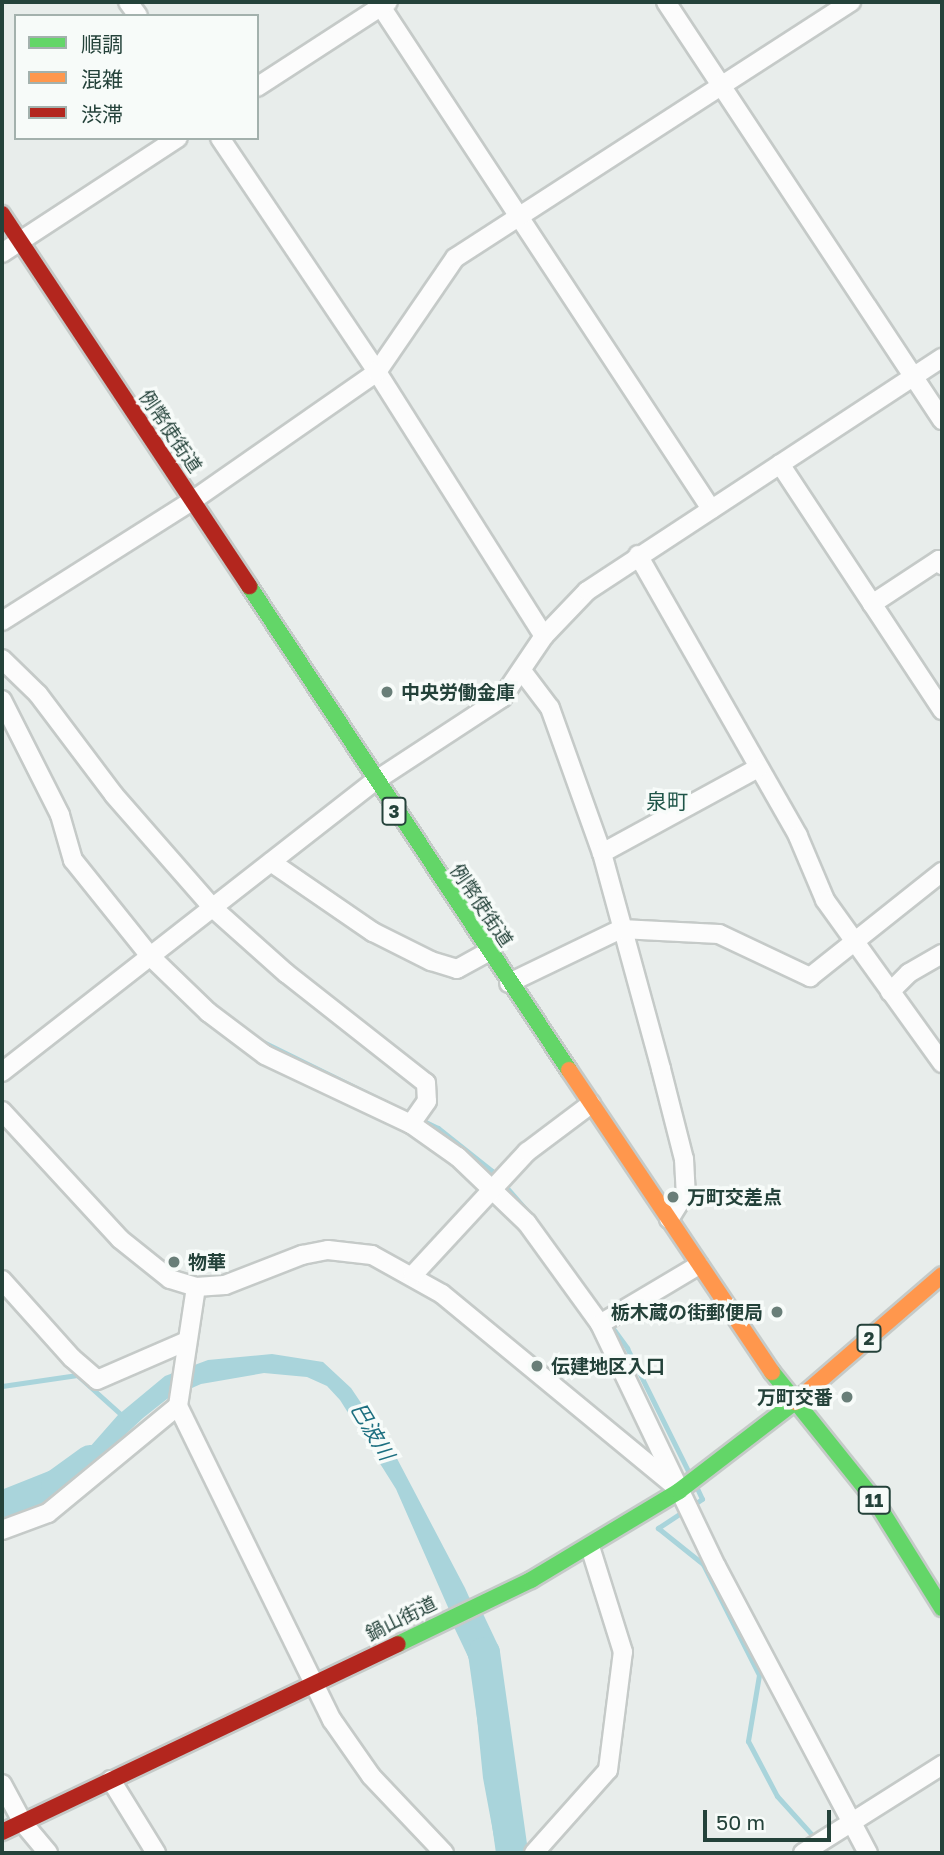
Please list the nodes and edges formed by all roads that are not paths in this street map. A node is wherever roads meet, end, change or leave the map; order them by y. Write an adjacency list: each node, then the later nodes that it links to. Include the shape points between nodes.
1 (666, 2): 5 (street)
2 (851, 2): 5 (street)
3 (382, 3): 4 (street); 9 (street)
4 (259, 86)
5 (723, 87): 9 (street); 14 (street)
6 (175, 140): 10 (street)
7 (221, 140): 13 (street)
8 (2, 214): 10 (main road, 例幣使街道 / 3)
9 (521, 216): 13 (street, via 455,258); 18 (street)
10 (20, 241): 11 (street); 17 (main road, 例幣使街道 / 3)
11 (2, 253)
12 (942, 358): 14 (street)
13 (377, 372): 17 (street); 23 (street)
14 (914, 376): 15 (street); 16 (street)
15 (942, 420)
16 (780, 464): 18 (street); 21 (street)
17 (192, 501): 22 (street); 29 (main road, 例幣使街道 / 3)
18 (711, 509): 19 (street)
19 (638, 555): 23 (street, via 587,591); 28 (street)
20 (942, 565): 21 (street, via 939,560)
21 (872, 604): 27 (street)
22 (2, 621)
23 (544, 636): 25 (street)
24 (2, 659): 33 (street, via 38,694 114,795)
25 (522, 671): 29 (street, via 502,698); 30 (street, via 550,708)
26 (2, 699): 38 (street, via 60,815 73,860)
27 (942, 709)
28 (758, 768): 30 (street); 35 (street, via 798,836 825,900)
29 (375, 781): 31 (street); 36 (main road, 例幣使街道 / 3)
30 (602, 853): 34 (street)
31 (271, 862): 33 (street); 36 (street, via 373,932 430,961 457,969)
32 (942, 872): 35 (street)
33 (213, 908): 38 (street); 45 (street, via 286,973 426,1083 427,1101)
34 (621, 929): 35 (street, via 719,934 810,977); 39 (street); 47 (street, via 684,1159 686,1192)
35 (852, 940): 40 (street)
36 (488, 952): 39 (main road, 例幣使街道 / 3)
37 (942, 954): 40 (street, via 909,973)
38 (150, 956): 42 (street); 45 (street, via 208,1012 265,1055)
39 (509, 983): 43 (main road, 例幣使街道 / 3)
40 (890, 992): 41 (street)
41 (942, 1063)
42 (2, 1072)
43 (591, 1104): 46 (street, via 527,1152); 47 (main road, 例幣使街道 / 3)
44 (2, 1111): 52 (street, via 144,1262 170,1279)
45 (411, 1124): 46 (street)
46 (494, 1188): 49 (street); 53 (street, via 527,1223)
47 (669, 1219): 48 (main road, 例幣使街道 / 3)
48 (699, 1265): 53 (street); 55 (main road, 例幣使街道 / 3)
49 (413, 1275): 52 (street, via 372,1255 328,1250 302,1255 225,1285); 57 (street)
50 (941, 1278): 55 (main road, 2)
51 (2, 1280): 54 (street, via 97,1380)
52 (196, 1287): 54 (street)
53 (600, 1324): 57 (street)
54 (187, 1341): 56 (street)
55 (795, 1402): 57 (main road, 鍋山街道); 60 (main road, 例幣使街道 / 11, via 876,1502)
56 (177, 1403): 58 (street, via 48,1513); 61 (street)
57 (679, 1490): 59 (main road, 鍋山街道); 66 (street)
58 (2, 1530)
59 (590, 1547): 61 (main road, 鍋山街道); 68 (street, via 621,1638 616,1724 608,1770)
60 (942, 1608)
61 (314, 1684): 63 (main road, 鍋山街道); 71 (street, via 349,1749)
62 (942, 1765): 66 (street, via 884,1799)
63 (111, 1780): 65 (main road, 鍋山街道); 70 (street)
64 (2, 1784): 65 (street)
65 (23, 1823): 67 (main road, 鍋山街道); 69 (street)
66 (855, 1824): 72 (street); 73 (street)
67 (2, 1832)
68 (539, 1850)
69 (48, 1853)
70 (156, 1853)
71 (444, 1853)
72 (803, 1853)
73 (868, 1853)

